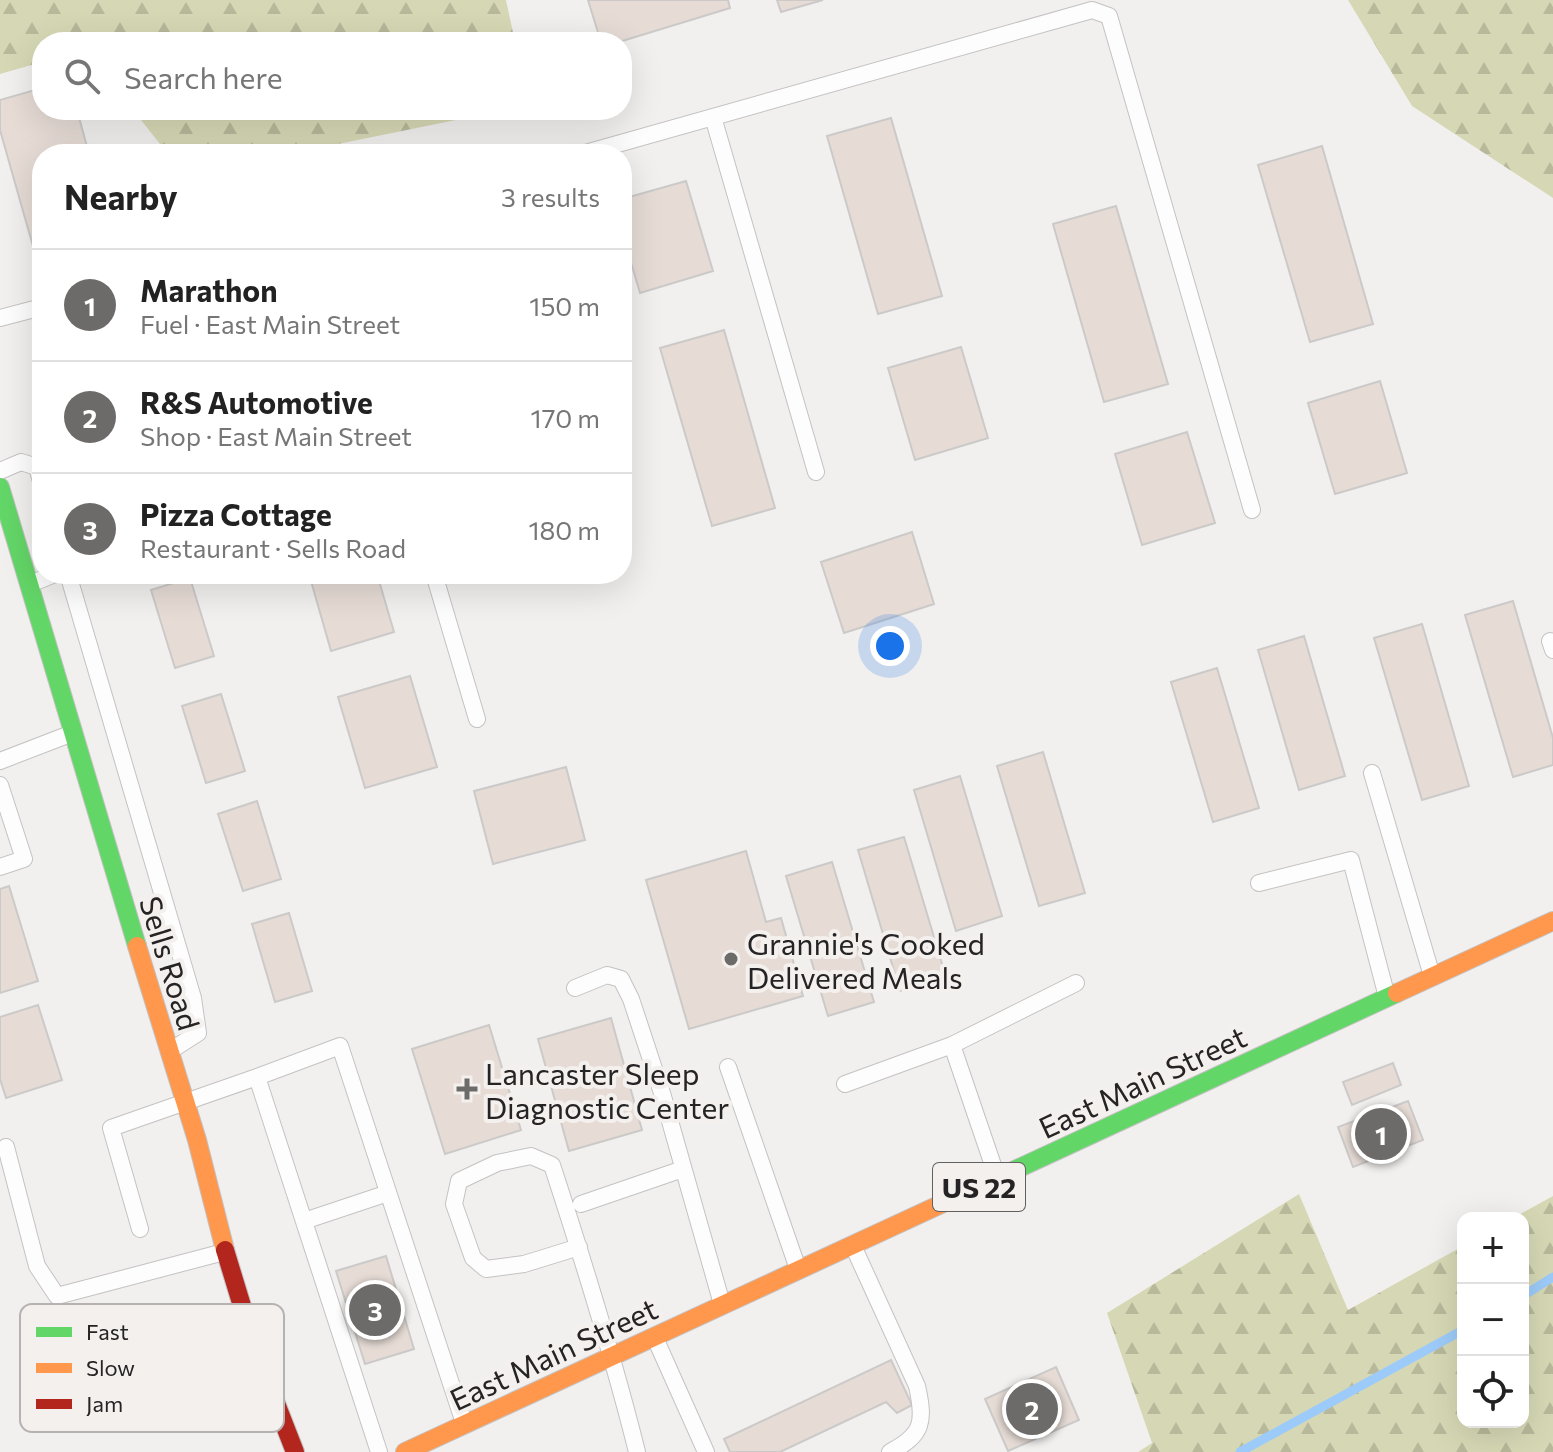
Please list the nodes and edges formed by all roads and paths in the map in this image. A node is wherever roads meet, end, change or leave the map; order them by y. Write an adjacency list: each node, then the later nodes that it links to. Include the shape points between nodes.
1 (713, 117): 2 (lane); 7 (lane); 9 (lane, via 1092,10 1109,16)
2 (617, 144)
3 (32, 310): 4 (lane)
4 (0, 318)
5 (32, 465): 6 (lane, via 21,462)
6 (0, 471)
7 (816, 472)
8 (0, 487): 10 (main road, Sells Road)
9 (1252, 510)
10 (8, 542): 12 (main road, Sells Road)
11 (32, 583): 12 (lane)
12 (28, 584): 15 (main road, Sells Road)
13 (69, 584): 15 (lane)
14 (437, 584): 16 (lane)
15 (79, 685): 17 (main road, Sells Road); 21 (lane)
16 (477, 719)
17 (72, 734): 18 (lane); 21 (main road, Sells Road)
18 (0, 761)
19 (1372, 773): 26 (lane)
20 (0, 785): 22 (lane, via 24,859)
21 (113, 797): 24 (main road, Sells Road); 24 (lane)
22 (0, 867)
23 (1259, 883): 29 (lane, via 1351,860)
24 (146, 909): 31 (main road, Sells Road); 31 (lane, via 193,998 198,1033)
25 (1553, 921): 26 (main road, East Main Street / US 22)
26 (1432, 977): 29 (main road, East Main Street / US 22)
27 (1076, 983): 30 (lane)
28 (575, 988): 37 (lane, via 607,975 621,979)
29 (1387, 998): 38 (main road, East Main Street / US 22)
30 (952, 1045): 34 (lane); 38 (lane)
31 (169, 1052): 35 (main road, Sells Road)
32 (728, 1067): 46 (lane)
33 (257, 1077): 35 (lane); 39 (lane, via 340,1046); 41 (lane)
34 (845, 1084)
35 (185, 1103): 42 (lane, via 111,1128); 45 (main road, Sells Road)
36 (6, 1147): 45 (lane, via 37,1266 57,1296)
37 (683, 1169): 40 (lane); 48 (lane)
38 (998, 1178): 43 (main road, East Main Street / US 22)
39 (388, 1193): 41 (lane); 52 (lane)
40 (581, 1204)
41 (304, 1221): 54 (lane)
42 (140, 1229)
43 (853, 1245): 46 (main road, East Main Street / US 22); 58 (lane, via 922,1406 922,1424 909,1442)
44 (579, 1247): 44 (lane, via 552,1165 531,1156 497,1163 459,1181 454,1204 473,1258 486,1269); 50 (lane)
45 (225, 1251): 47 (main road, Sells Road)
46 (798, 1271): 48 (main road, East Main Street / US 22)
47 (241, 1304)
48 (722, 1305): 49 (main road, East Main Street / US 22)
49 (655, 1337): 50 (main road, East Main Street / US 22); 57 (lane)
50 (613, 1356): 52 (main road, East Main Street / US 22); 56 (lane)
51 (284, 1424): 53 (main road, Sells Road)
52 (465, 1424): 55 (main road, East Main Street / US 22)
53 (295, 1452)
54 (379, 1452)
55 (405, 1452)
56 (637, 1452)
57 (706, 1452)
58 (890, 1452)

